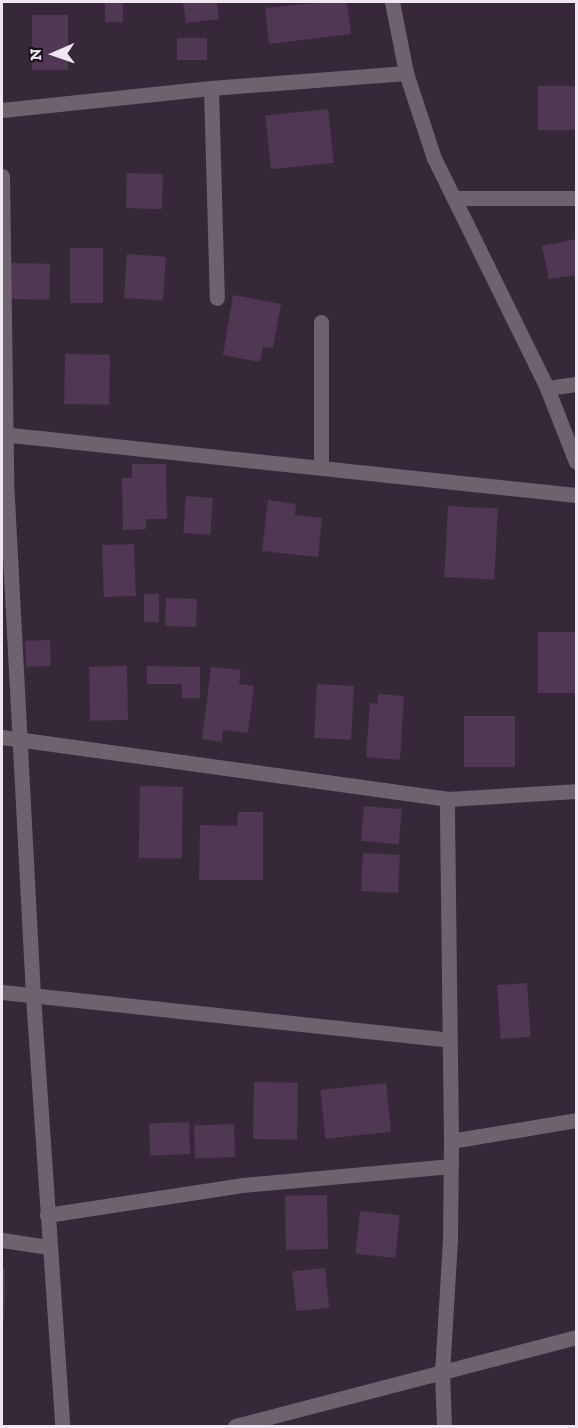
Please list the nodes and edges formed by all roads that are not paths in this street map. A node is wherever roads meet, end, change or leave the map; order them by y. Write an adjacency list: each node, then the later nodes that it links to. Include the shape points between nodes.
1 (392, 2): 2 (street)
2 (406, 73): 3 (street); 6 (street, via 434,158)
3 (211, 88): 4 (street); 8 (street)
4 (2, 110)
5 (2, 176): 12 (street)
6 (454, 198): 7 (street); 11 (street)
7 (576, 198)
8 (217, 298)
9 (321, 321): 14 (street)
10 (576, 384): 11 (street)
11 (548, 388): 13 (street)
12 (3, 434): 14 (street); 17 (street)
13 (576, 462)
14 (321, 468): 15 (street)
15 (576, 495)
16 (2, 737): 17 (street)
17 (21, 740): 19 (street); 21 (street)
18 (576, 791): 19 (street)
19 (447, 799): 22 (street)
20 (2, 992): 21 (street)
21 (33, 996): 22 (street); 26 (street)
22 (449, 1040): 24 (street)
23 (576, 1120): 24 (street)
24 (451, 1141): 25 (street)
25 (451, 1166): 26 (street, via 242,1185); 30 (street)
26 (47, 1215): 28 (street)
27 (2, 1240): 28 (street)
28 (49, 1247): 31 (street)
29 (576, 1337): 30 (street)
30 (442, 1374): 32 (street); 33 (street)
31 (62, 1426)
32 (235, 1426)
33 (444, 1426)

